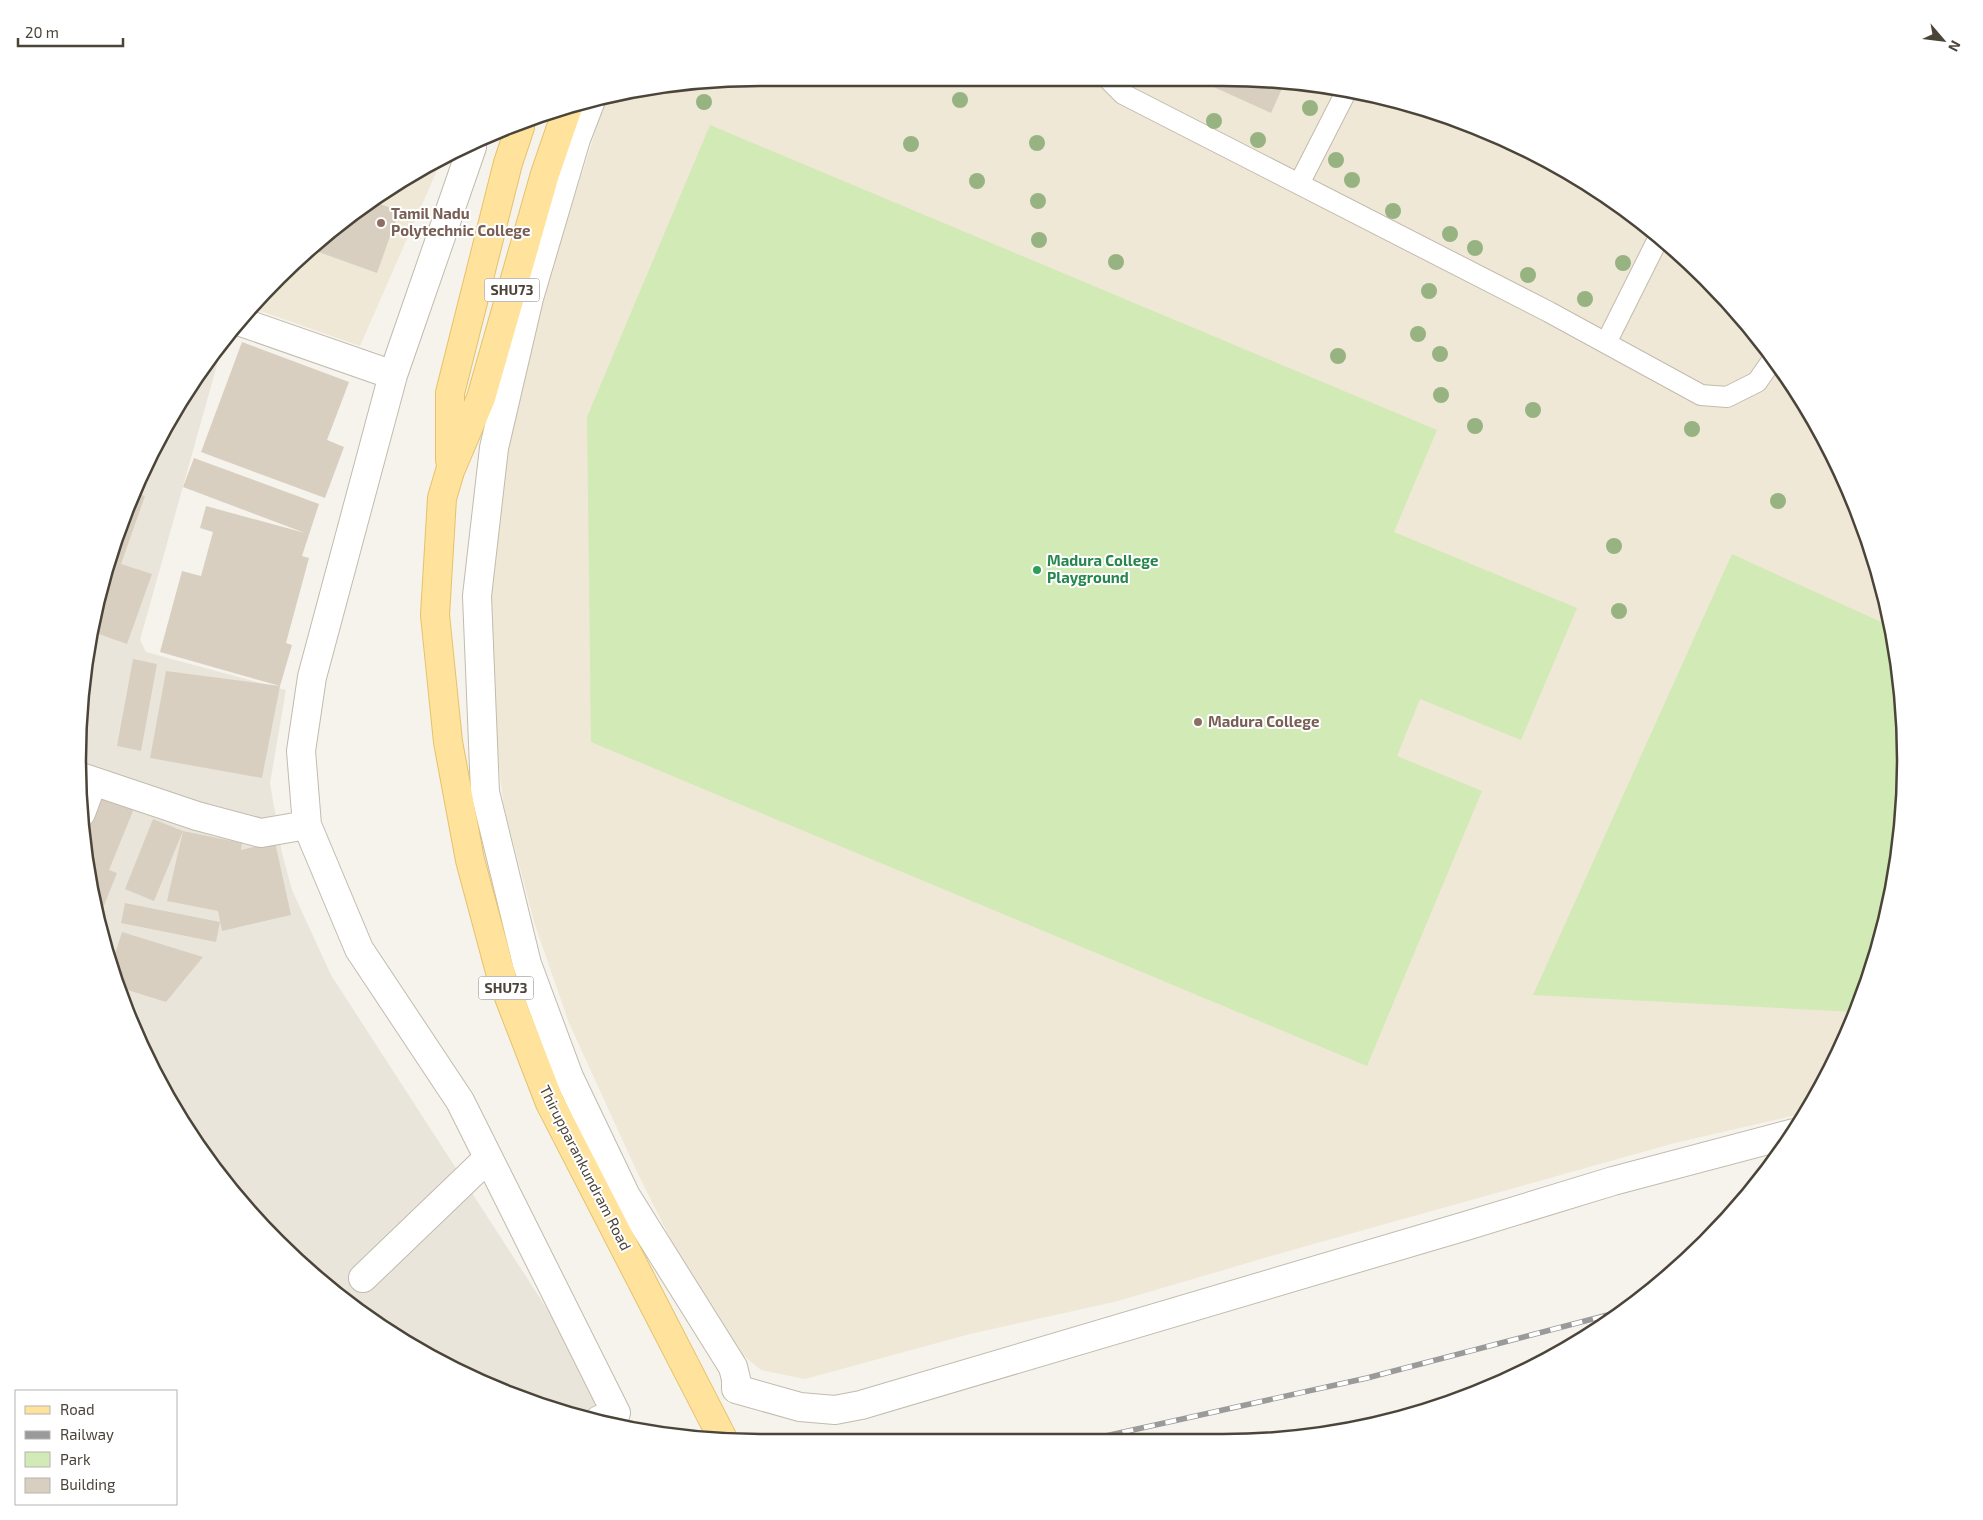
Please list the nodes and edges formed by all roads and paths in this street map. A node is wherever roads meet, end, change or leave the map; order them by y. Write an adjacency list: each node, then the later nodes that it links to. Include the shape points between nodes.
1 (1115, 86): 7 (lane, via 1123,94)
2 (1343, 97): 7 (lane)
3 (588, 109): 16 (street, via 529,298 494,448 476,596 484,792 527,964 569,1077 626,1196 733,1367 736,1389 800,1407 835,1410 861,1405 1613,1180)
4 (565, 115): 13 (main road, Thirupparankundram Road / SHU73, via 545,174 481,398)
5 (519, 132): 13 (main road, Thirupparankundram Road / SHU73, via 450,393)
6 (470, 152): 12 (street)
7 (1299, 184): 10 (lane)
8 (1655, 243): 10 (lane)
9 (246, 324): 12 (street)
10 (1606, 343): 11 (lane, via 1701,395 1727,396 1757,382)
11 (1769, 365)
12 (393, 375): 15 (street, via 312,677 302,751)
13 (450, 472): 20 (main road, Thirupparankundram Road / SHU73, via 442,498 435,616 448,742 470,860 502,979 550,1103)
14 (87, 779): 15 (street, via 197,816 261,833)
15 (308, 825): 17 (street, via 359,949 460,1101)
16 (1781, 1136)
17 (488, 1158): 18 (street); 19 (street, via 616,1413)
18 (363, 1278)
19 (608, 1416)
20 (720, 1432)

